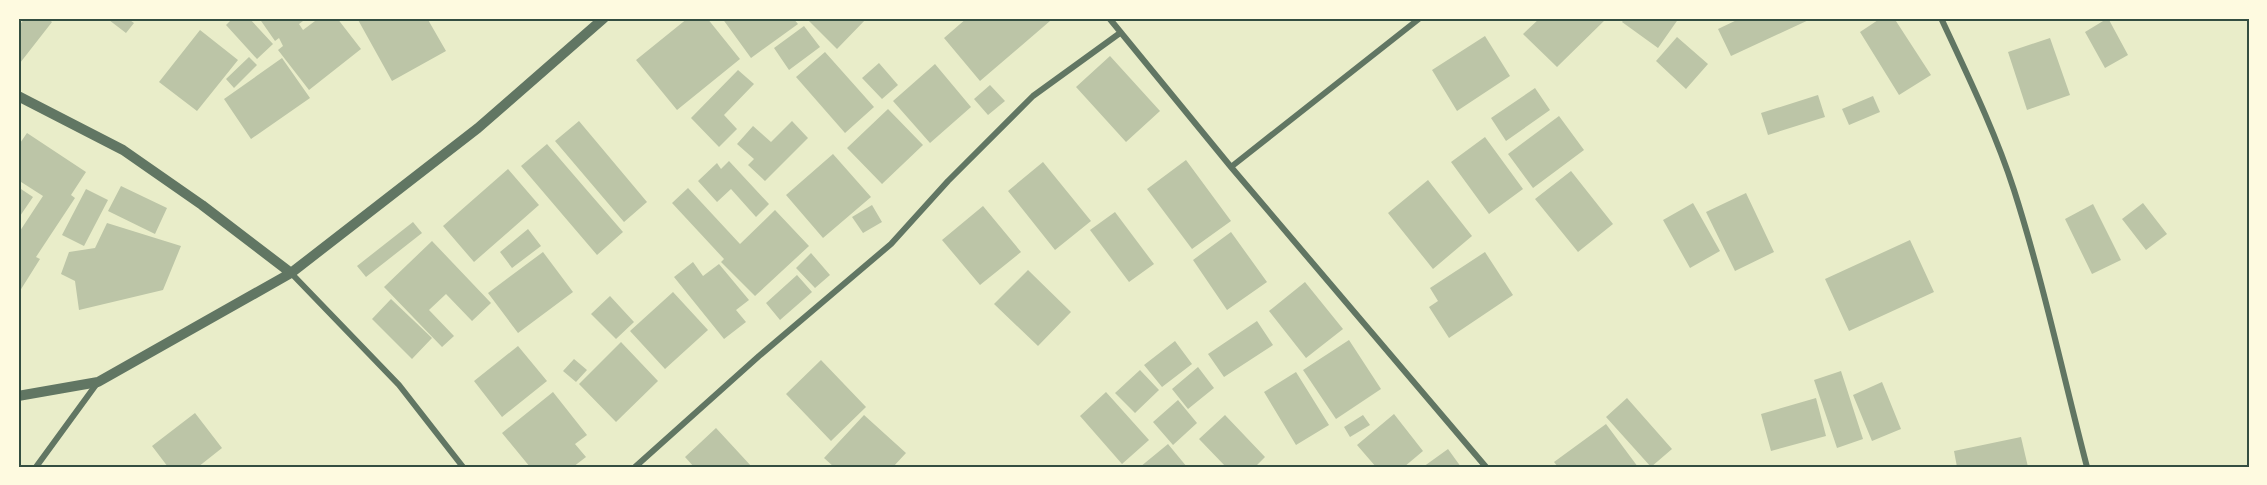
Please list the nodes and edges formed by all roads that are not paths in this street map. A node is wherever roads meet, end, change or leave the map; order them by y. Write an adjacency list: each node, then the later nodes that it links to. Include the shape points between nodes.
1 (604, 18): 8 (street, via 478,128)
2 (1109, 18): 5 (street)
3 (1420, 18): 7 (street)
4 (1941, 18): 15 (street, via 1976,92 2013,189)
5 (1120, 33): 7 (street); 13 (street, via 1033,96 891,244)
6 (18, 96): 8 (street, via 123,150)
7 (1231, 167): 14 (street)
8 (291, 273): 9 (street); 12 (street, via 399,385)
9 (98, 382): 10 (street); 11 (street)
10 (18, 396)
11 (36, 467)
12 (463, 467)
13 (635, 467)
14 (1486, 467)
15 (2087, 467)

